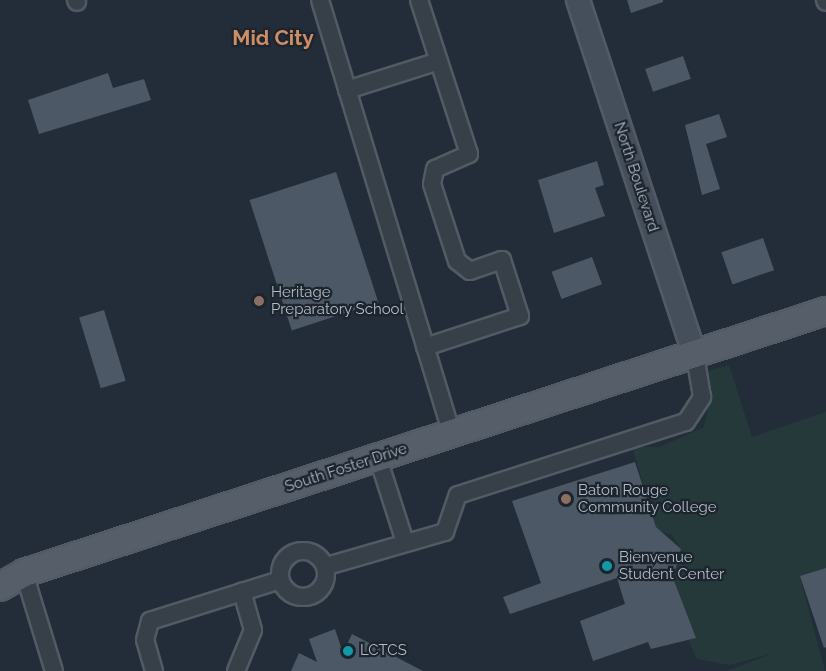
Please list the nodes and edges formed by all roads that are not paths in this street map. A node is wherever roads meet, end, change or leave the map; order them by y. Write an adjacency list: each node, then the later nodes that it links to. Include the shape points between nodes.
1 (320, 0): 5 (street)
2 (419, 0): 4 (street)
3 (578, 0): 8 (street, North Boulevard)
4 (439, 61): 5 (street); 7 (street, via 469,154 435,169 432,184 457,261 470,271 502,260 520,316)
5 (347, 90): 7 (street)
6 (817, 314): 8 (main road, South Foster Drive)
7 (425, 347): 9 (street)
8 (695, 355): 9 (main road, South Foster Drive); 11 (street, via 702,397 686,422 458,495 445,532)
9 (452, 434): 10 (main road, South Foster Drive)
10 (378, 458): 11 (street); 13 (main road, South Foster Drive)
11 (405, 542): 12 (street)
12 (327, 566): 14 (street, via 304,550 290,553 281,565); 14 (street, via 318,592 305,598 288,593)
13 (24, 573): 15 (main road, South Foster Drive); 17 (street)
14 (280, 580): 16 (street)
15 (0, 587)
16 (242, 592): 18 (street, via 150,621 145,640); 19 (street, via 253,630)
17 (54, 671)
18 (153, 671)
19 (236, 671)

